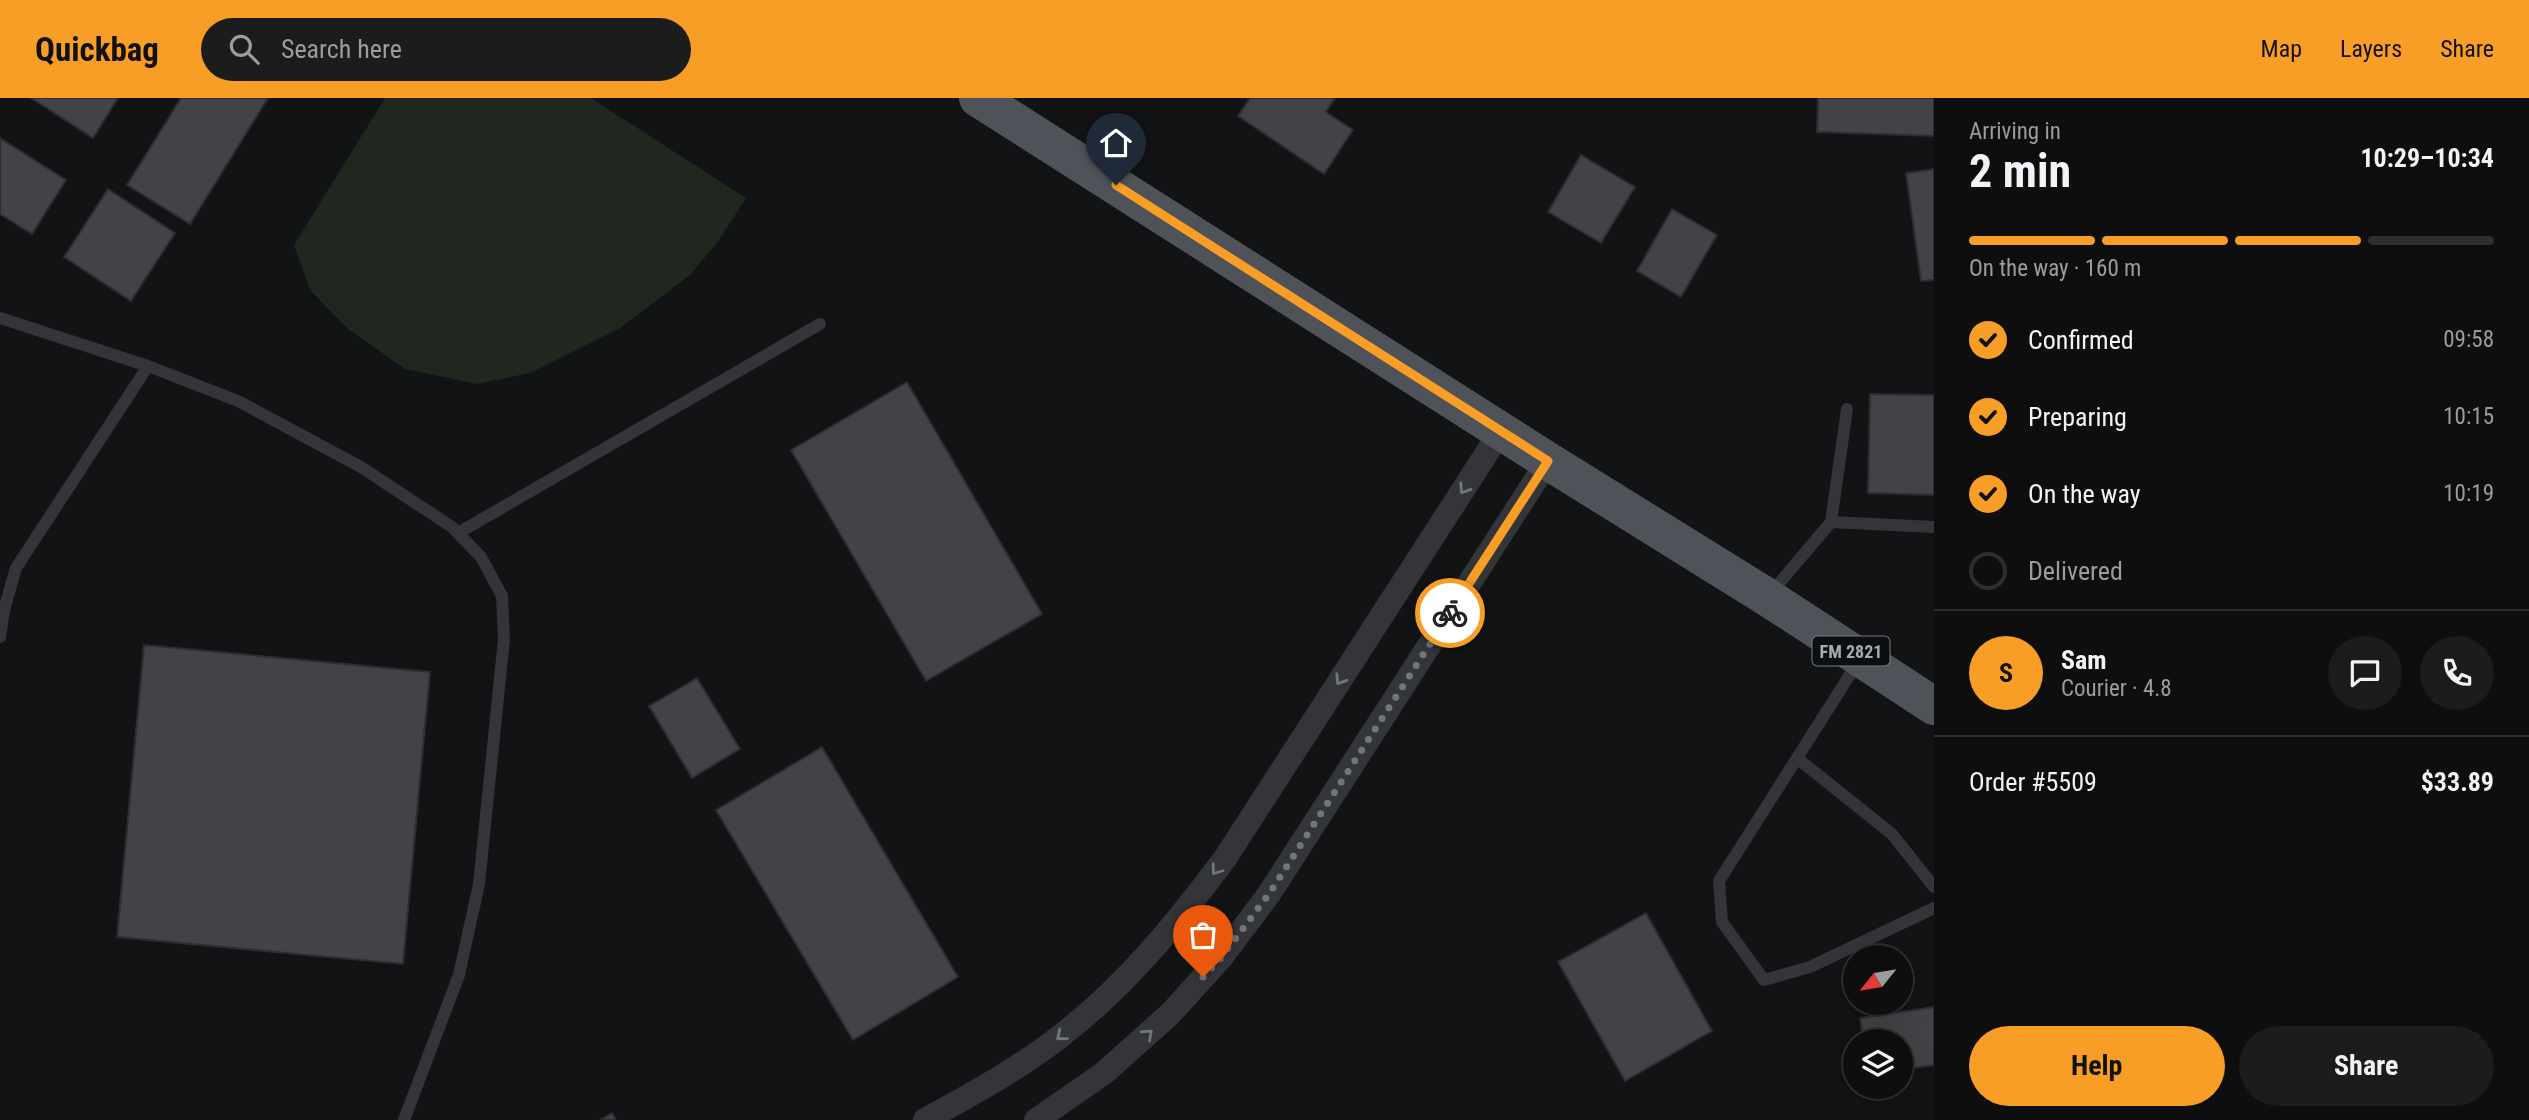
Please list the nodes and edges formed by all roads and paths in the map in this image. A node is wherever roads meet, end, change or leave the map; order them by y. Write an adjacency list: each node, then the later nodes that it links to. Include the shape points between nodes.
1 (978, 98): 6 (main road, FM 2821)
2 (0, 318): 4 (lane)
3 (820, 324): 10 (lane)
4 (148, 366): 10 (lane, via 239,401 361,467); 12 (lane, via 16,568)
5 (1847, 409): 8 (lane)
6 (1501, 432): 7 (main road, FM 2821); 21 (street, one-way to 21, via 1233,845 1179,920 1120,983 1059,1038)
7 (1548, 461): 11 (main road, FM 2821); 22 (street, one-way to 7, via 1104,1073 1170,1014 1220,959 1269,894)
8 (1831, 522): 9 (lane); 11 (lane)
9 (1934, 527)
10 (458, 533): 20 (lane, via 481,557 502,596 504,639 479,884 459,975)
11 (1767, 597): 13 (main road); 14 (main road, via 1870,633); 15 (main road, FM 2821)
12 (0, 637)
13 (1851, 673): 16 (main road); 17 (lane)
14 (1934, 674)
15 (1934, 706)
16 (1934, 727)
17 (1797, 758): 18 (lane, via 1892,834); 19 (lane, via 1719,881 1722,922 1763,980 1810,967)
18 (1934, 887)
19 (1934, 908)
20 (404, 1120)
21 (925, 1120)
22 (1036, 1120)

